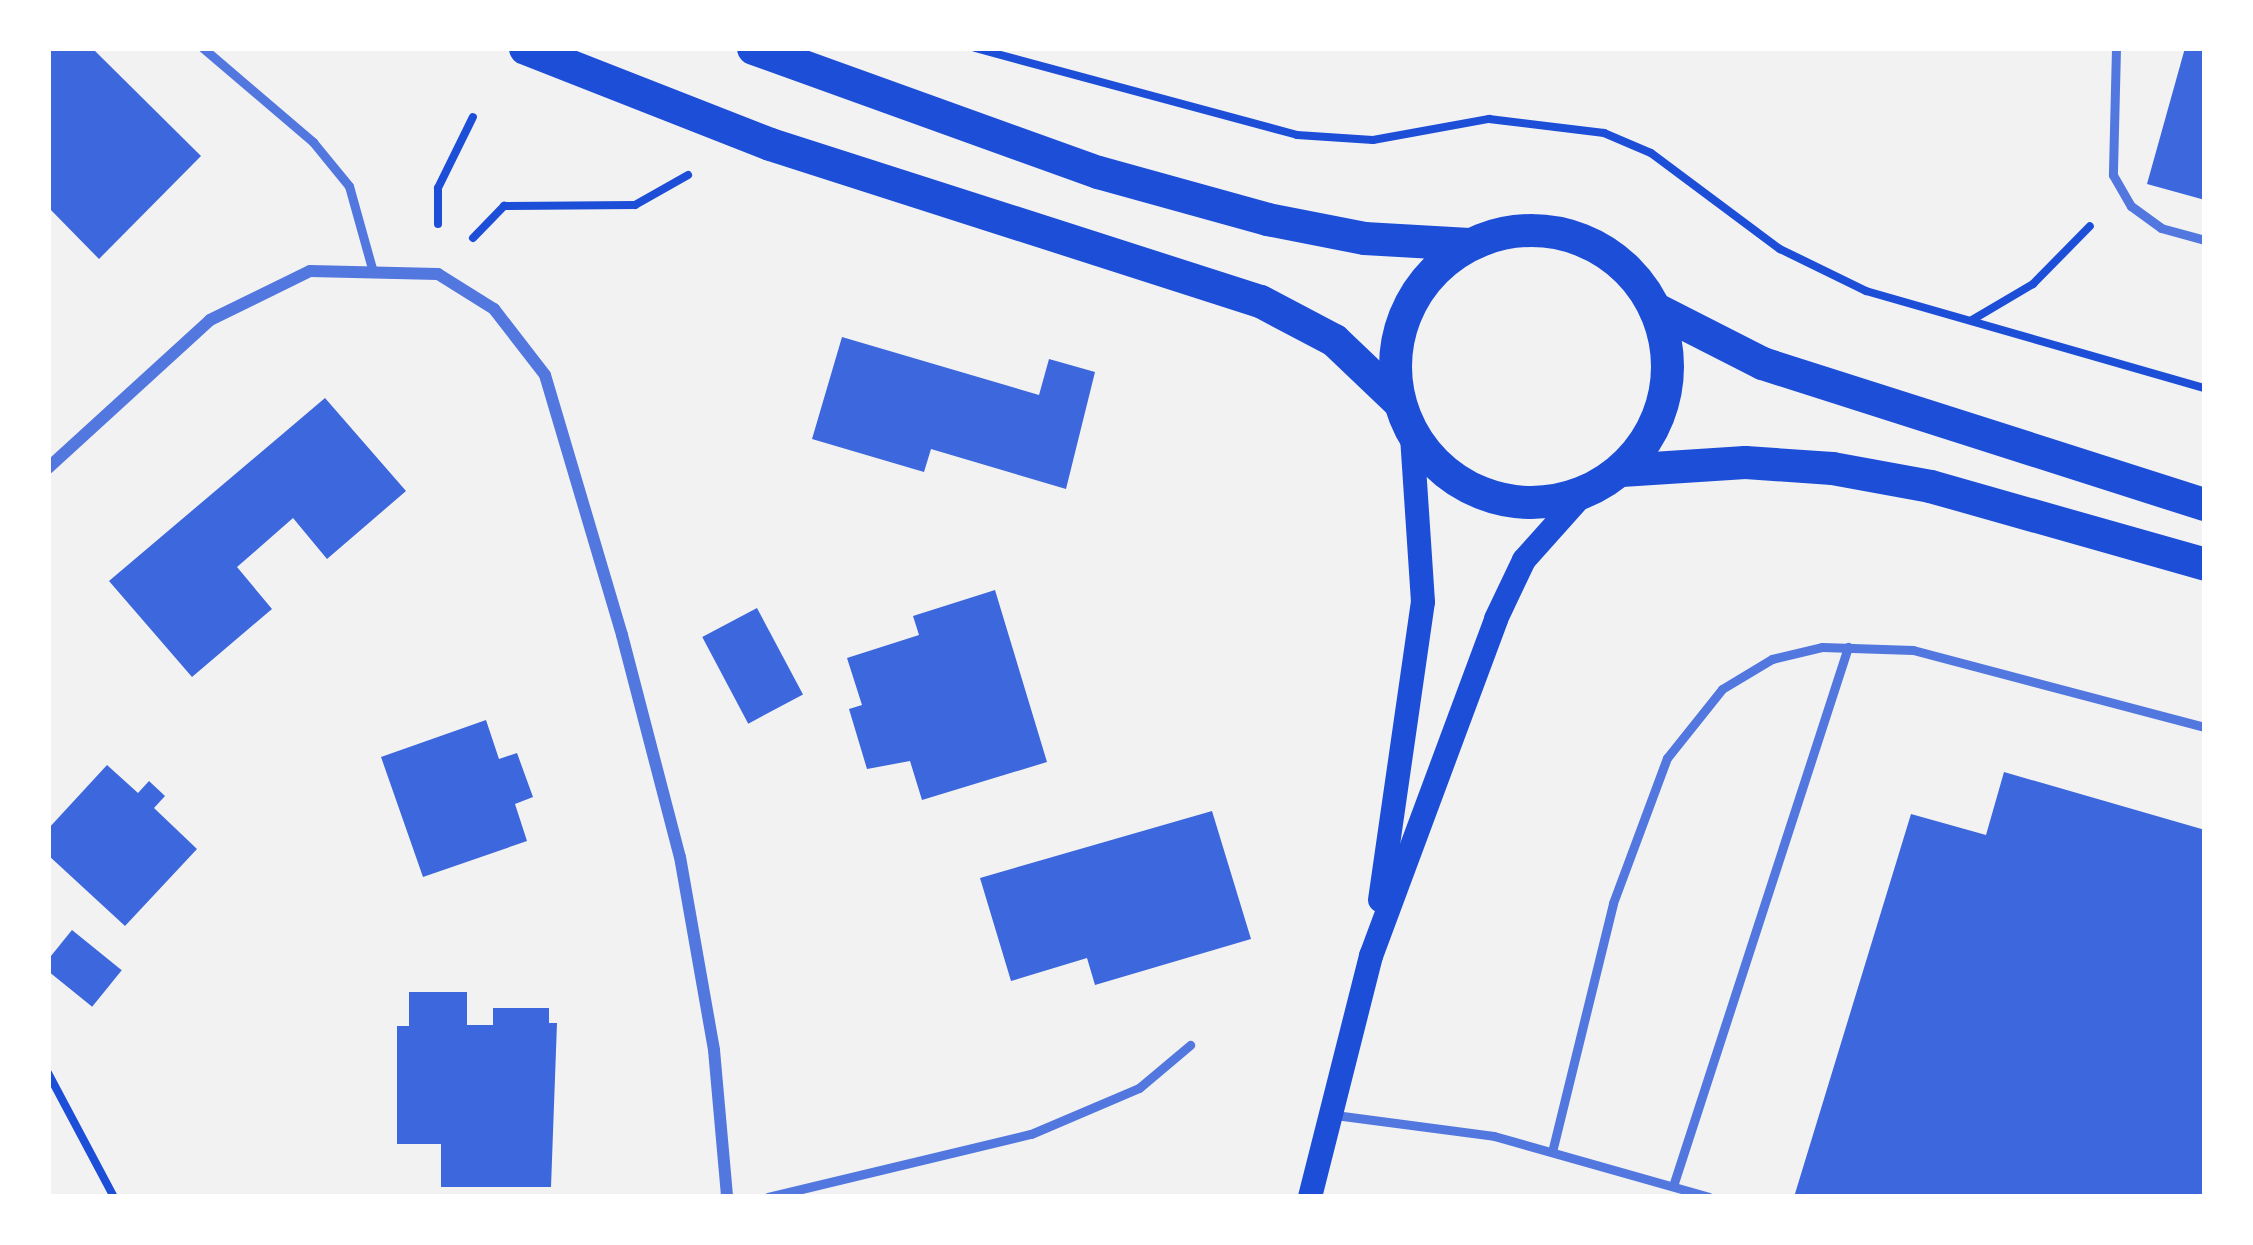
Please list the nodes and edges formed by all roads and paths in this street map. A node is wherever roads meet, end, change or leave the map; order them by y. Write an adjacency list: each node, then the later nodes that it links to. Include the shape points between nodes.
1 (203, 48): 11 (lane, via 313,142 350,186)
2 (525, 48): 16 (highway, via 770,144 1260,301 1334,340)
3 (753, 48): 10 (highway, via 1098,172 1246,214 1364,238)
4 (975, 48): 14 (path, via 1297,136 1373,140 1489,119 1604,133 1651,153 1820,271)
5 (2116, 48): 8 (lane, via 2108,133 2113,175)
6 (473, 116): 12 (path, via 438,188)
7 (711, 181): 12 (path, via 688,175 635,205 504,206)
8 (2126, 196): 9 (lane, via 2161,227); 14 (path, via 2033,284)
9 (2205, 240)
10 (1469, 244): 13 (highway, via 1540,229 1576,237 1636,278); 16 (highway, via 1438,266 1407,311 1394,364)
11 (373, 272): 12 (street); 18 (street, via 310,271 211,320)
12 (438, 274): 32 (street, via 494,309 544,375 680,857 714,1050)
13 (1656, 309): 19 (highway, via 1668,378 1645,443); 21 (highway, via 1762,363)
14 (1971, 321): 15 (path)
15 (2205, 388)
16 (1398, 401): 17 (highway)
17 (1412, 435): 20 (highway, via 1432,460 1487,496 1519,502); 25 (main road, via 1423,602)
18 (48, 468)
19 (1621, 470): 20 (highway); 22 (highway, via 1744,462 1832,468 1930,486)
20 (1584, 493): 25 (main road, via 1524,560 1496,619)
21 (2205, 504)
22 (2205, 564)
23 (1848, 647): 24 (lane, via 1913,650); 29 (lane, via 1772,659 1722,689 1667,758 1613,903); 30 (lane)
24 (2205, 727)
25 (1371, 956): 28 (main road)
26 (1190, 1045): 33 (lane, via 1139,1088 1031,1134)
27 (48, 1073): 31 (path)
28 (1330, 1114): 29 (lane); 34 (main road)
29 (1552, 1152): 30 (lane)
30 (1673, 1186): 35 (lane)
31 (114, 1197)
32 (727, 1197)
33 (768, 1197)
34 (1310, 1197)
35 (1708, 1197)

